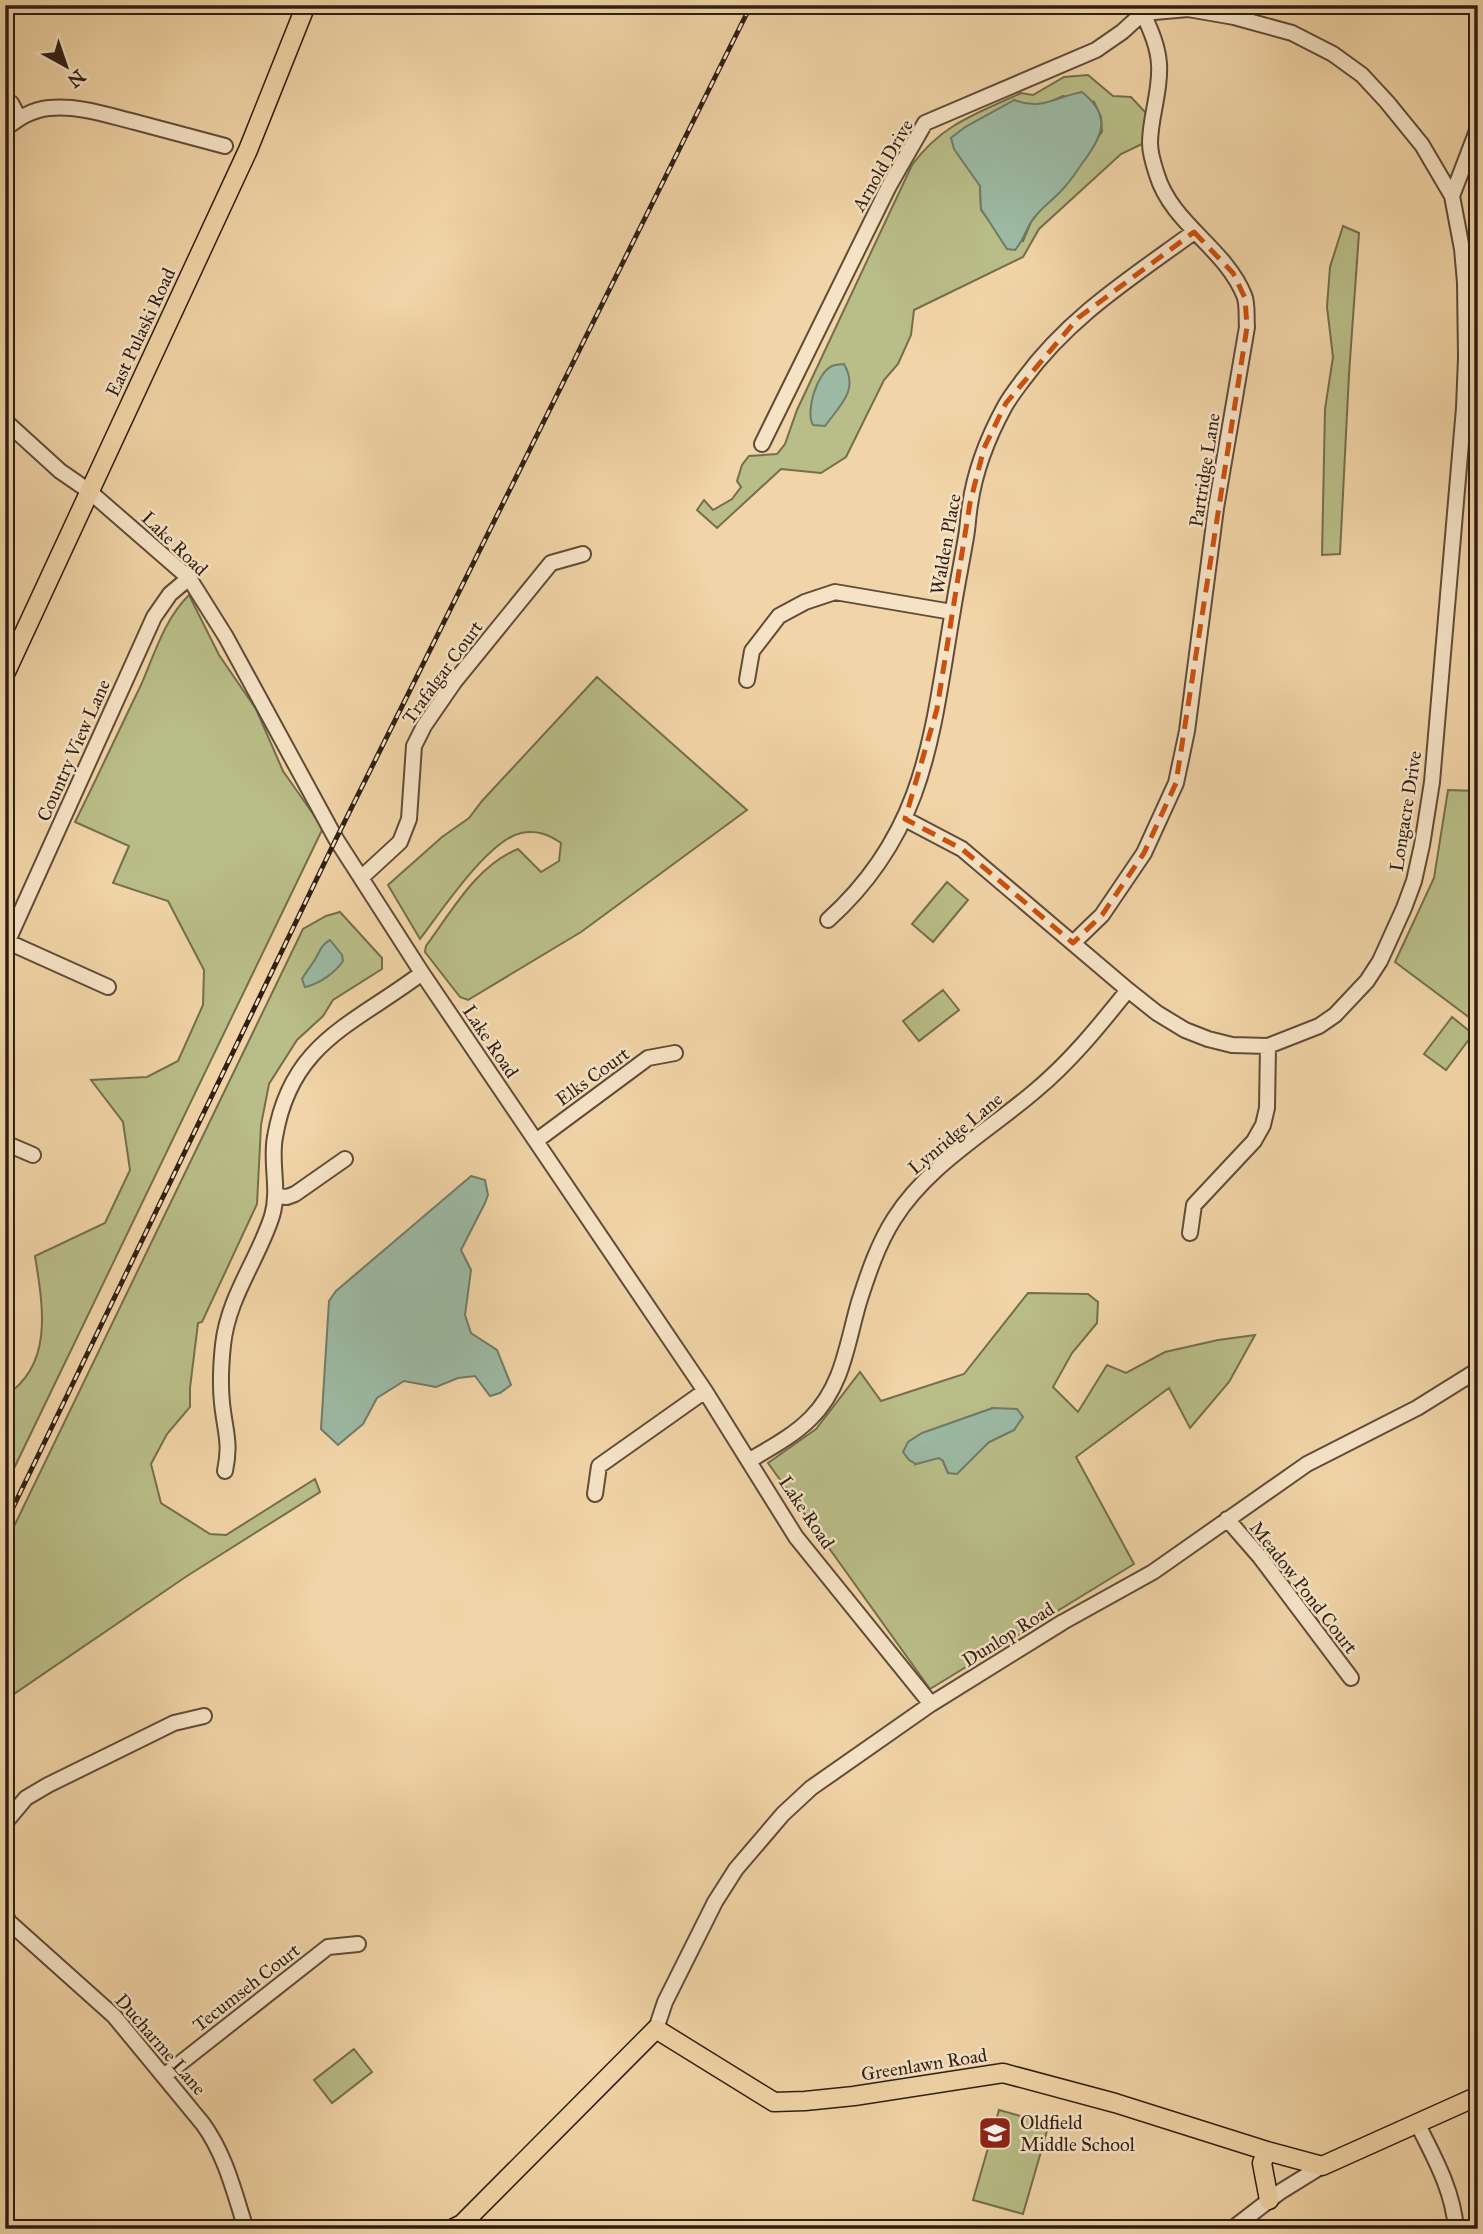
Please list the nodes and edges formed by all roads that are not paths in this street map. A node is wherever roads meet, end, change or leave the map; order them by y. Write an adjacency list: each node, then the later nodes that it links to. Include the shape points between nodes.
1 (306, 5): 13 (main road, East Pulaski Road, via 248,150)
2 (1145, 9): 8 (street, via 1188,9 1234,17 1292,33 1333,54 1362,75 1387,102 1422,145); 9 (street, Partridge Lane, via 1160,63 1150,144 1157,176); 12 (street, Arnold Drive, via 1096,50 925,124 889,186)
3 (10, 103): 4 (street)
4 (19, 118): 6 (street); 7 (street, via 48,108 72,108)
5 (1478, 128): 8 (street)
6 (5, 129)
7 (225, 146)
8 (1452, 196): 10 (street, Longacre Drive, via 1465,282)
9 (1194, 232): 16 (street, Walden Place, via 1078,318 1006,403 981,459); 22 (street, Partridge Lane, via 1233,273 1245,298 1247,327 1216,508 1187,731 1176,783 1144,853 1102,915)
10 (1471, 409): 27 (street, Longacre Drive, via 1432,782 1414,881 1380,961 1351,999 1319,1026)
11 (5, 421): 13 (street, Lake Road)
12 (762, 444)
13 (89, 491): 15 (street, Lake Road); 17 (main road, East Pulaski Road)
14 (583, 554): 20 (street, Trafalgar Court, via 551,563 424,726 414,746 409,819 400,842)
15 (189, 579): 20 (street, Lake Road); 23 (street, Country View Lane, via 170,594 154,617)
16 (952, 612): 18 (street, via 835,592 779,616 752,651); 19 (street, Walden Place, via 932,731 918,789)
17 (5, 674)
18 (747, 680)
19 (905, 819): 21 (street, Walden Place, via 875,871); 22 (street, Longacre Drive, via 962,849)
20 (361, 878): 24 (street, Lake Road)
21 (828, 920)
22 (1073, 943): 26 (street, Longacre Drive)
23 (7, 944): 25 (street)
24 (422, 974): 29 (street, Lake Road); 33 (street, via 343,1027 301,1066 286,1093 274,1139)
25 (108, 987)
26 (1128, 990): 27 (street, Longacre Drive, via 1185,1030 1232,1045); 37 (street, Lynridge Lane, via 1072,1058 910,1196 875,1256 834,1386 813,1416 788,1439)
27 (1268, 1046): 34 (street, via 1263,1125 1254,1141 1194,1205)
28 (676, 1053): 29 (street, Elks Court, via 648,1058)
29 (536, 1141): 36 (street, Lake Road)
30 (5, 1143): 31 (street)
31 (33, 1156)
32 (345, 1160): 33 (street, via 295,1194)
33 (276, 1196): 38 (street, via 227,1322 220,1384 229,1448)
34 (1190, 1233)
35 (1478, 1370): 40 (street, Dunlop Road, via 1417,1408 1307,1464)
36 (705, 1391): 37 (street, Lake Road); 39 (street, via 599,1466)
37 (750, 1460): 42 (street, Lake Road, via 796,1536)
38 (225, 1472)
39 (594, 1494)
40 (1227, 1519): 41 (street, Meadow Pond Court); 42 (street, Dunlop Road, via 1153,1572)
41 (1351, 1678)
42 (931, 1704): 47 (street, Dunlop Road, via 811,1788 751,1851 715,1902)
43 (204, 1716): 44 (street, via 174,1723 48,1785 26,1798)
44 (5, 1823)
45 (5, 1914): 48 (street, Ducharme Lane, via 114,2016)
46 (358, 1944): 48 (street, Tecumseh Court, via 328,1947)
47 (656, 2029): 51 (main road, Greenlawn Road, via 774,2102 854,2096 1003,2073); 55 (main road)
48 (164, 2076): 54 (street, Ducharme Lane, via 216,2142)
49 (1478, 2096): 50 (main road)
50 (1417, 2123): 52 (main road); 57 (street, via 1450,2194)
51 (1267, 2151): 52 (main road, Greenlawn Road); 53 (main road, via 1262,2163)
52 (1322, 2166): 53 (street)
53 (1269, 2200): 56 (street)
54 (246, 2229)
55 (452, 2229)
56 (1232, 2229)
57 (1456, 2229)

